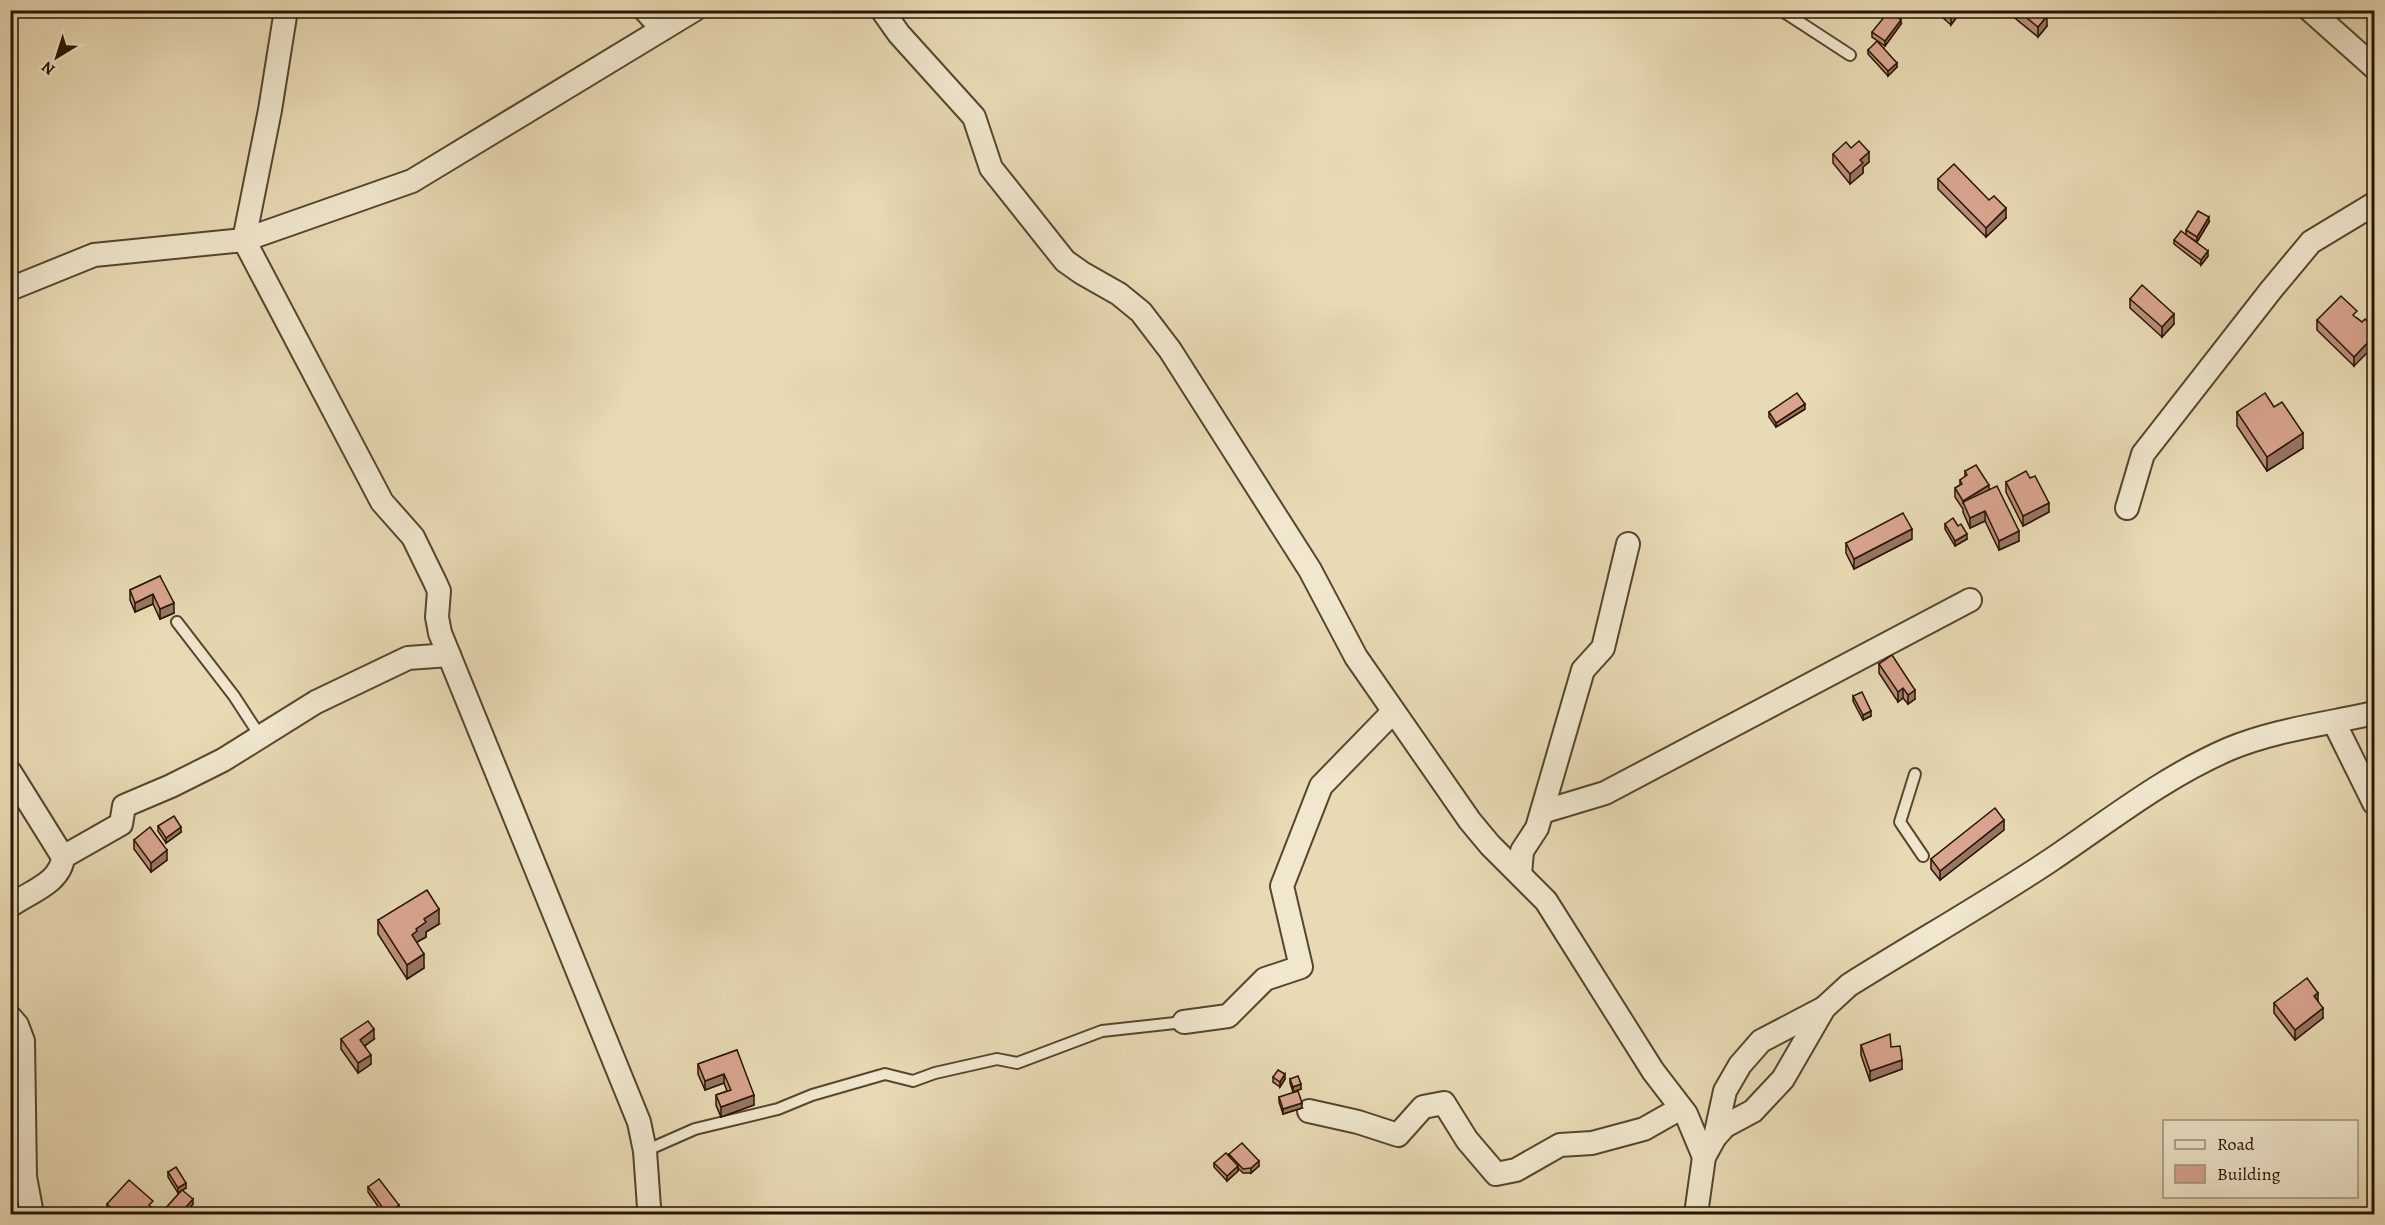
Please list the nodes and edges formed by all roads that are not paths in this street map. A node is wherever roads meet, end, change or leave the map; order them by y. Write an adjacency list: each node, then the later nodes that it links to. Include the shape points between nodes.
1 (286, 10): 11 (street)
2 (645, 10): 7 (street)
3 (693, 10): 7 (street)
4 (882, 10): 18 (street, via 974,117 991,168 1065,261 1141,312 1170,350 1310,570 1356,657)
5 (1782, 10): 8 (lane)
6 (2310, 10): 9 (street)
7 (662, 29): 11 (street, via 412,181)
8 (1850, 55)
9 (2374, 67)
10 (2374, 204): 13 (street, via 2311,242 2271,291 2143,454)
11 (244, 240): 12 (street, via 94,255); 17 (street, via 382,502 420,547 438,591 438,626)
12 (10, 289)
13 (2127, 508)
14 (1628, 544): 25 (street, via 1603,648 1583,670)
15 (1970, 600): 25 (street, via 1605,793)
16 (177, 622): 21 (lane)
17 (449, 655): 21 (street, via 408,658 316,702); 36 (street, via 639,1122)
18 (1393, 712): 28 (street, via 1470,821); 32 (street, via 1321,786 1282,886 1301,967 1265,979 1228,1016)
19 (2374, 713): 20 (street)
20 (2334, 722): 24 (street); 30 (street, via 2283,732 2230,749 2186,770 1849,985)
21 (260, 736): 27 (street, via 212,765 124,806 121,824)
22 (10, 772): 27 (street)
23 (1915, 774): 26 (lane, via 1900,822)
24 (2374, 803)
25 (1542, 812): 28 (street, via 1522,851)
26 (1923, 856)
27 (63, 857): 29 (street, via 60,871 53,879)
28 (1521, 874): 33 (street, via 1546,901 1653,1071)
29 (10, 906)
30 (1824, 1008): 35 (street, via 1783,1079 1753,1111 1725,1126); 35 (street, via 1761,1041 1740,1065 1725,1091)
31 (10, 1017): 38 (street, via 22,1041 25,1184)
32 (1184, 1022): 36 (lane, via 1102,1031 1017,1063 997,1059 935,1072 913,1081 885,1074 778,1109 695,1129)
33 (1681, 1108): 34 (street, via 1644,1129 1592,1143 1560,1145 1516,1170 1496,1174 1467,1140 1444,1103 1423,1107 1398,1135); 37 (street)
34 (1309, 1111)
35 (1716, 1137): 37 (street)
36 (645, 1151): 39 (street)
37 (1704, 1157): 40 (street)
38 (32, 1215)
39 (651, 1215)
40 (1696, 1215)

